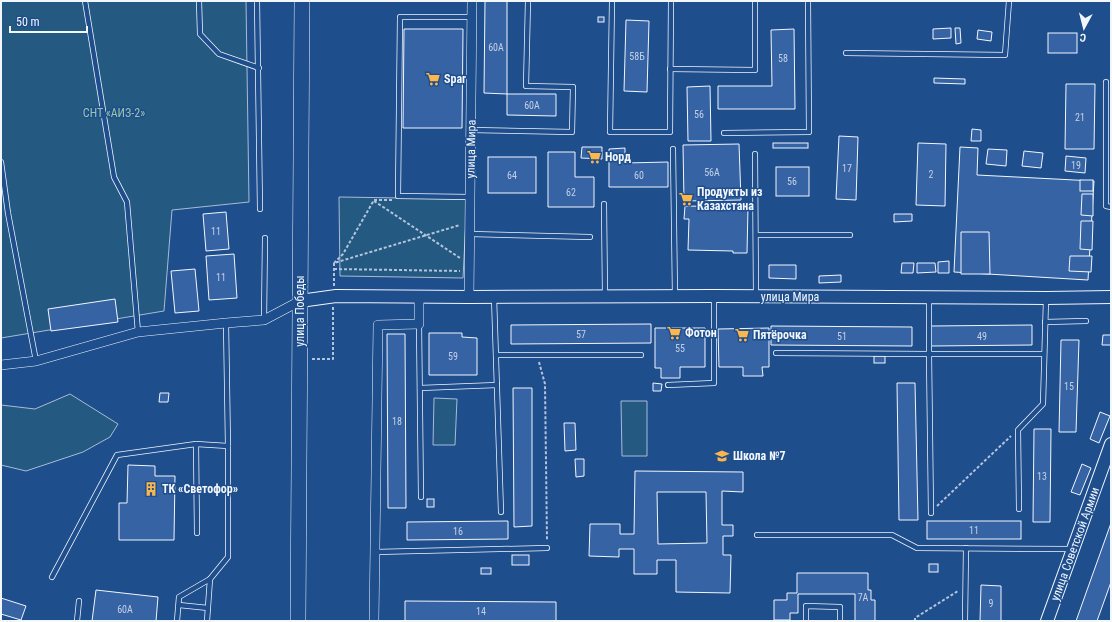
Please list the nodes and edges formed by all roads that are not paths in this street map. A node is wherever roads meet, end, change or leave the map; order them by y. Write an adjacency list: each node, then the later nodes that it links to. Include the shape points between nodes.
1 (85, 1): 47 (lane, via 114,177 127,202)
2 (199, 1): 14 (lane, via 200,34 219,54)
3 (257, 1): 14 (lane)
4 (302, 1): 41 (highway, улица Победы)
5 (472, 1): 12 (street, улица Мира)
6 (528, 1): 17 (lane, via 526,86 573,87 572,132)
7 (612, 1): 15 (lane, via 610,132 670,132)
8 (671, 1): 15 (lane)
9 (756, 1): 15 (lane, via 755,70)
10 (808, 1): 18 (lane, via 809,132)
11 (1009, 1): 13 (lane, via 1005,55)
12 (472, 17): 17 (street, улица Мира); 22 (lane, via 400,17 398,196)
13 (846, 53)
14 (259, 68): 25 (lane)
15 (670, 69)
16 (1106, 82): 24 (lane, via 1106,206)
17 (471, 130): 22 (street, улица Мира)
18 (724, 133)
19 (673, 149): 31 (lane)
20 (755, 154): 27 (lane)
21 (1, 162): 53 (lane)
22 (470, 197): 26 (street, улица Мира)
23 (604, 204): 37 (lane)
24 (1111, 207)
25 (260, 208)
26 (470, 234): 29 (lane); 35 (street, улица Мира)
27 (756, 234): 28 (lane); 33 (lane)
28 (850, 235)
29 (590, 237)
30 (265, 238): 42 (lane)
31 (674, 296): 32 (street, улица Мира); 37 (street, улица Мира)
32 (714, 296): 33 (street, улица Мира); 56 (lane, via 714,383)
33 (756, 296): 38 (street, улица Мира)
34 (420, 297): 35 (street, улица Мира); 41 (street, улица Мира, via 336,296); 46 (street)
35 (469, 297): 36 (street, улица Мира)
36 (494, 297): 37 (street, улица Мира); 51 (lane)
37 (605, 297)
38 (929, 297): 40 (street, улица Мира); 49 (lane)
39 (1111, 297): 40 (street, улица Мира)
40 (1046, 298): 44 (lane)
41 (300, 301): 42 (street); 79 (highway, улица Победы)
42 (264, 320): 45 (street)
43 (1086, 321): 44 (lane)
44 (1046, 322): 50 (lane)
45 (226, 323): 47 (street); 60 (lane)
46 (419, 324): 57 (lane); 70 (street, via 378,325)
47 (138, 332): 53 (street)
48 (776, 353): 49 (lane)
49 (929, 354): 50 (lane); 64 (lane)
50 (1044, 354): 62 (lane, via 1043,404 1018,430)
51 (496, 355): 52 (lane); 55 (lane)
52 (641, 355)
53 (36, 361): 54 (street)
54 (1, 365)
55 (497, 385): 57 (lane); 63 (lane)
56 (668, 385)
57 (420, 388): 61 (lane)
58 (196, 444): 60 (lane); 65 (lane); 71 (lane, via 117,455)
59 (1111, 444): 69 (street, улица Советской Армии, via 1105,467)
60 (228, 446): 72 (lane, via 228,556)
61 (421, 497)
62 (1019, 509)
63 (501, 512)
64 (931, 512)
65 (197, 533)
66 (757, 536): 68 (lane, via 892,535 917,548)
67 (547, 548): 70 (lane)
68 (966, 548): 69 (lane); 83 (lane)
69 (1073, 549): 84 (street, улица Советской Армии)
70 (375, 552): 80 (street)
71 (52, 577)
72 (210, 579): 74 (lane, via 179,598); 75 (lane)
73 (79, 601): 76 (lane)
74 (179, 605): 75 (lane); 77 (lane)
75 (208, 608): 78 (lane)
76 (77, 621)
77 (177, 621)
78 (207, 621)
79 (298, 621)
80 (374, 621)
81 (806, 621): 82 (lane, via 806,606 840,607)
82 (840, 621)
83 (965, 621)
84 (1047, 621)

